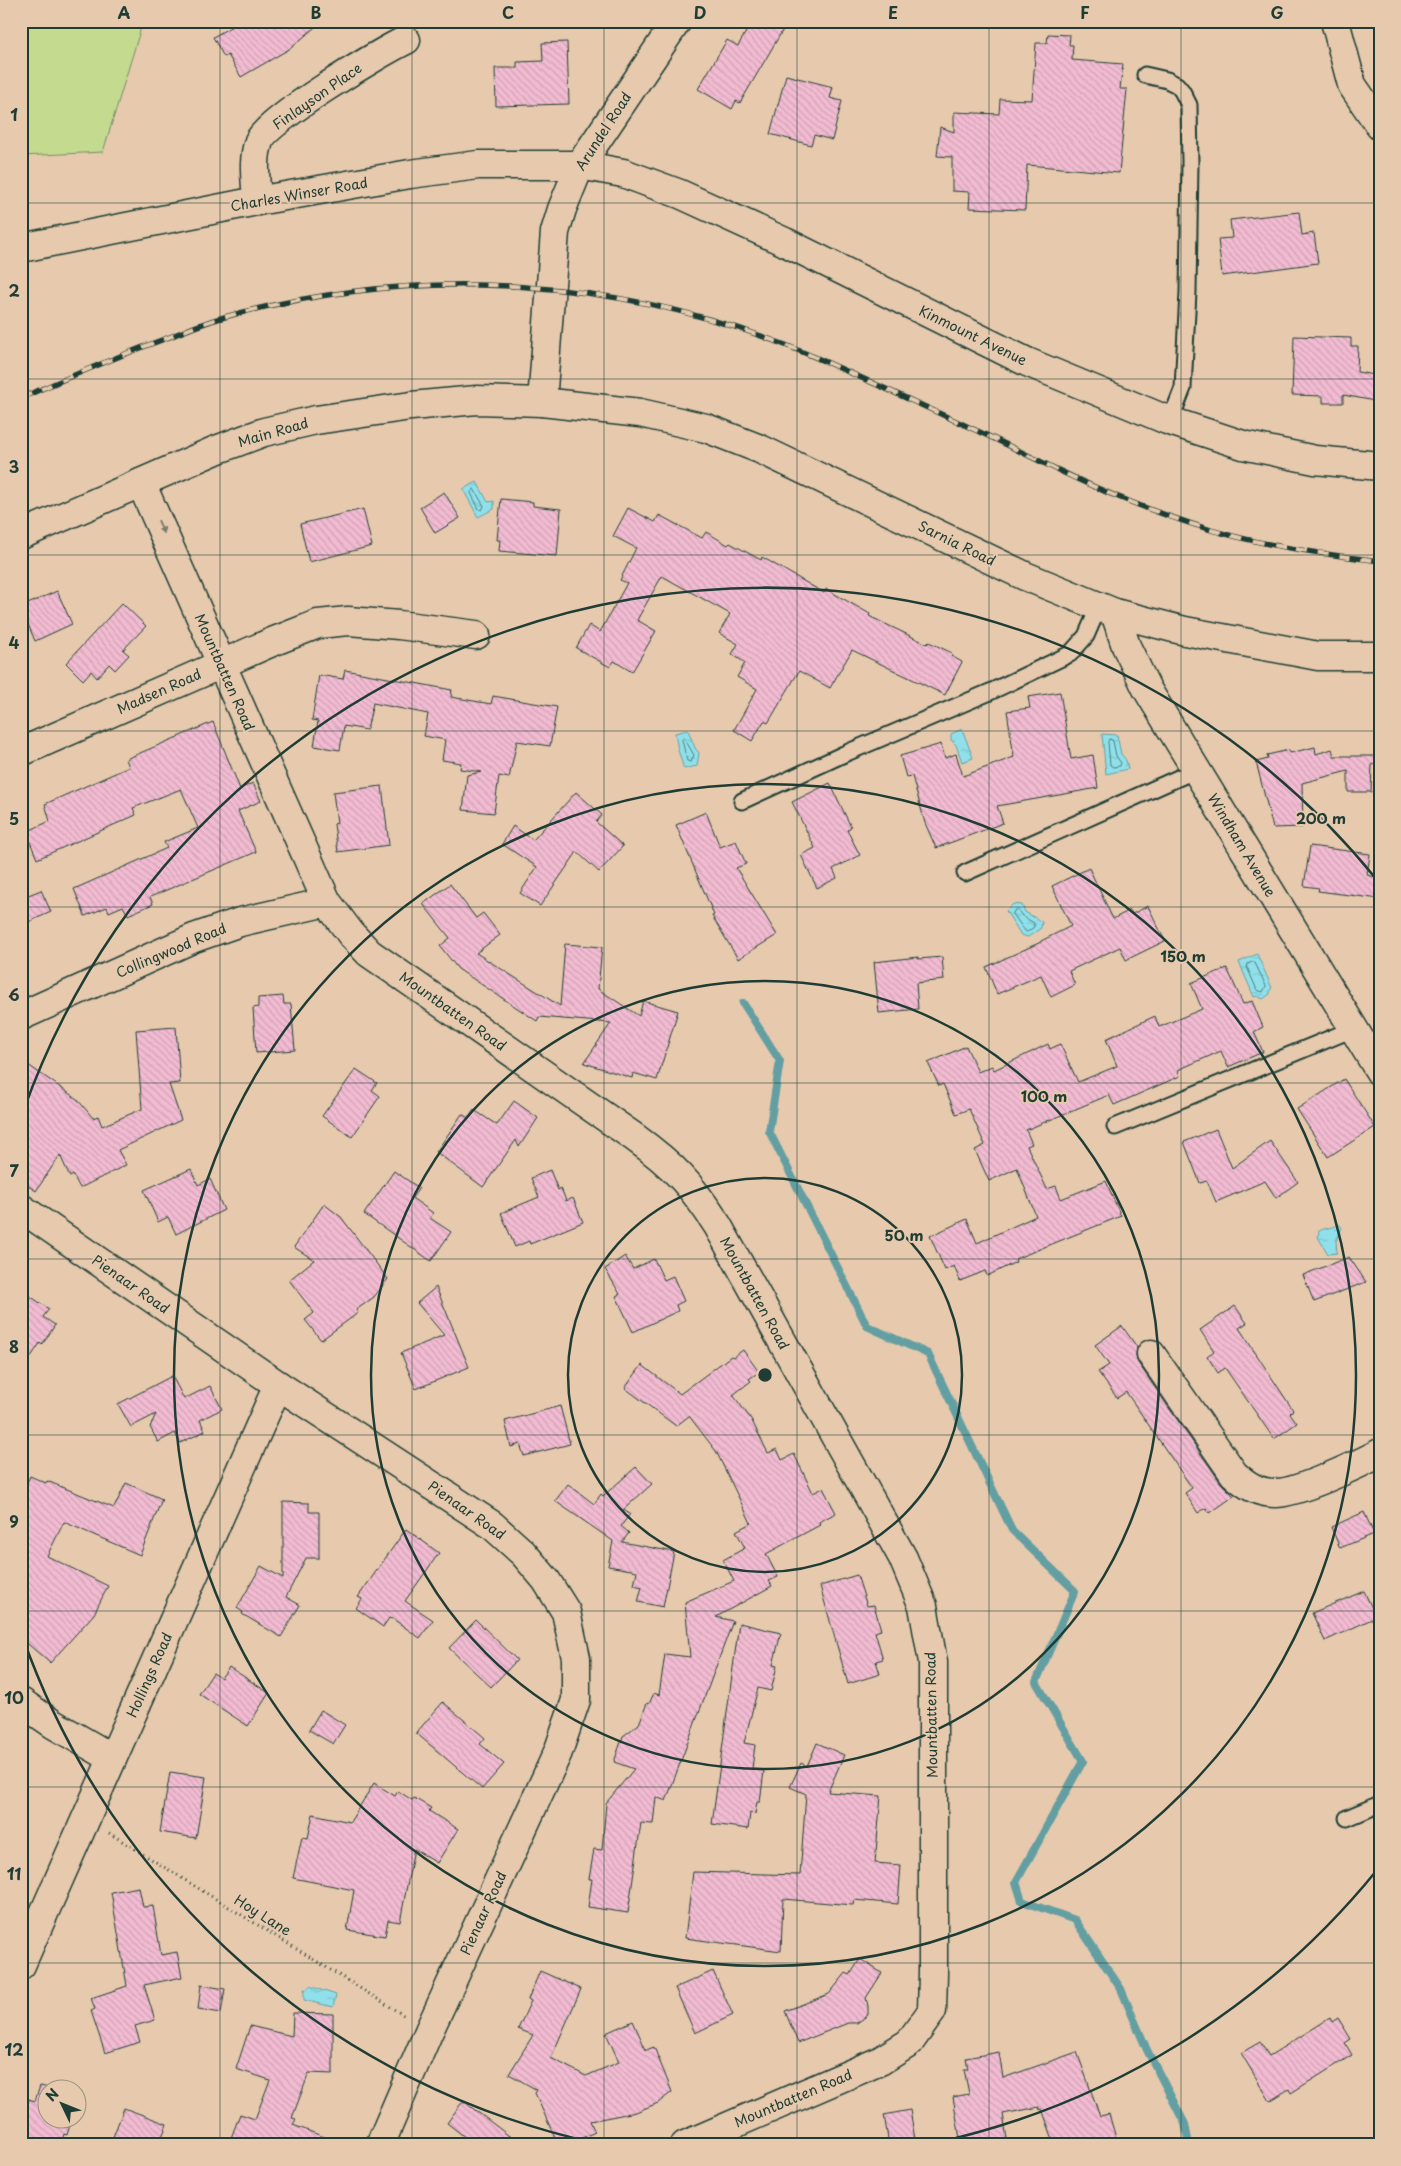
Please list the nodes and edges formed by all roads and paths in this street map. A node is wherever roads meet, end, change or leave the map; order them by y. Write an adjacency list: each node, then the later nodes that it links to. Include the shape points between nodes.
1 (677, 21): 6 (street, Arundel Road)
2 (1335, 21): 5 (street, via 1352,85)
3 (406, 40): 7 (street, Finlayson Place, via 382,51 278,119 260,139 255,164)
4 (1145, 75): 10 (lane, via 1177,85 1189,105 1188,292 1183,388)
5 (1380, 126)
6 (580, 165): 7 (street, Charles Winser Road, via 478,165); 9 (street, Arundel Road, via 555,232); 10 (street, Kinmount Avenue, via 623,173 680,194 785,242 1027,362)
7 (257, 201): 8 (street, Charles Winser Road)
8 (21, 248)
9 (542, 402): 12 (street, Main Road, via 476,400 316,420 248,438); 14 (street, Sarnia Road, via 640,413 706,428 760,449 1025,576)
10 (1167, 420): 11 (street, Kinmount Avenue, via 1243,445 1315,460)
11 (1380, 466)
12 (141, 483): 13 (street, Main Road); 17 (street, Mountbatten Road, one-way to 17)
13 (21, 535)
14 (1107, 609): 16 (street, Sarnia Road, via 1185,631 1318,656); 19 (street, Windham Avenue, via 1134,665); 20 (lane, via 1070,654)
15 (476, 635): 17 (street, Madsen Road, via 348,621 318,624)
16 (1380, 656)
17 (221, 664): 18 (street, Madsen Road); 22 (street, Mountbatten Road)
18 (21, 752)
19 (1196, 770): 21 (lane); 24 (street, Windham Avenue)
20 (742, 801)
21 (965, 873)
22 (327, 902): 23 (street, Collingwood Road, via 240,922 194,938); 39 (street, Mountbatten Road, via 369,953 634,1137 681,1175 718,1226 903,1558 923,1606 933,1662 932,2011 909,2044 880,2060)
23 (21, 1016)
24 (1353, 1029): 25 (street, Windham Avenue); 26 (lane)
25 (1380, 1072)
26 (1115, 1127)
27 (21, 1208): 29 (street, Pienaar Road)
28 (1151, 1354): 30 (street, via 1234,1474 1257,1490 1276,1494 1293,1491)
29 (278, 1385): 32 (street, Hollings Road); 37 (street, Pienaar Road, via 492,1524 535,1566 566,1612 576,1658 576,1700 558,1752)
30 (1380, 1453)
31 (21, 1702): 32 (street)
32 (112, 1758): 34 (street, Hollings Road)
33 (1380, 1804): 35 (lane)
34 (85, 1818): 36 (street, Hollings Road); 37 (path, Hoy Lane)
35 (1347, 1818)
36 (21, 1965)
37 (429, 2031): 38 (street, Pienaar Road)
38 (380, 2145)
39 (685, 2145)

